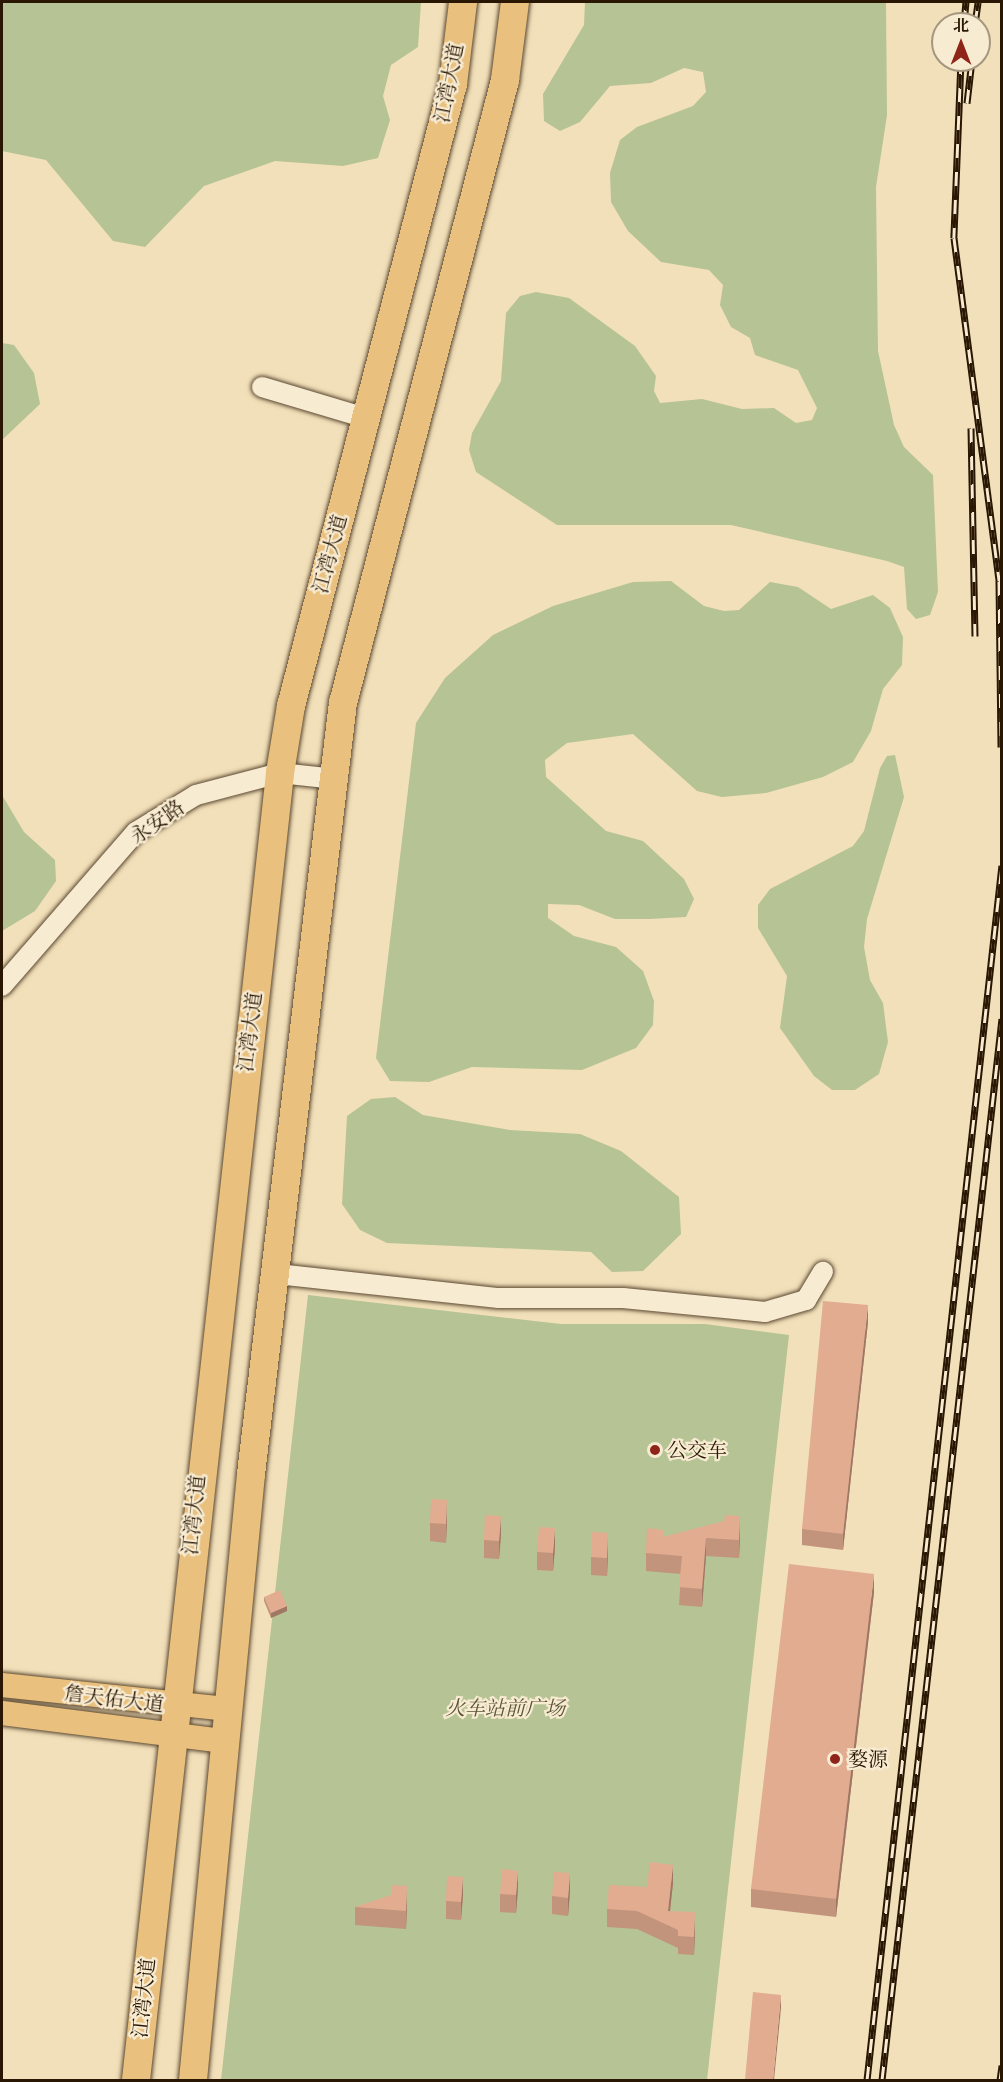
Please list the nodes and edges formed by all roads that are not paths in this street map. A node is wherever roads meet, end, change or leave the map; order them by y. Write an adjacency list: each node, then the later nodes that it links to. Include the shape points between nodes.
1 (463, 2): 4 (highway, 江湾大道, via 453,84)
2 (515, 2): 6 (highway, via 505,80 343,703)
3 (262, 387): 4 (street)
4 (366, 418): 5 (highway, 江湾大道, via 291,706)
5 (280, 773): 6 (street, 永安路); 7 (street, 永安路, via 196,795 136,832); 11 (highway, 江湾大道)
6 (336, 779): 9 (highway)
7 (2, 986)
8 (823, 1272): 9 (street, via 806,1300 765,1312 622,1298 499,1298)
9 (277, 1274): 12 (highway)
10 (2, 1685): 11 (main road, 詹天佑大道)
11 (173, 1706): 12 (main road, 詹天佑大道); 14 (highway, 江湾大道)
12 (226, 1709): 15 (highway)
13 (2, 1713): 14 (main road, 詹天佑大道)
14 (170, 1735): 15 (main road, 詹天佑大道); 16 (highway, 江湾大道)
15 (224, 1742): 17 (highway)
16 (136, 2080)
17 (193, 2080)

